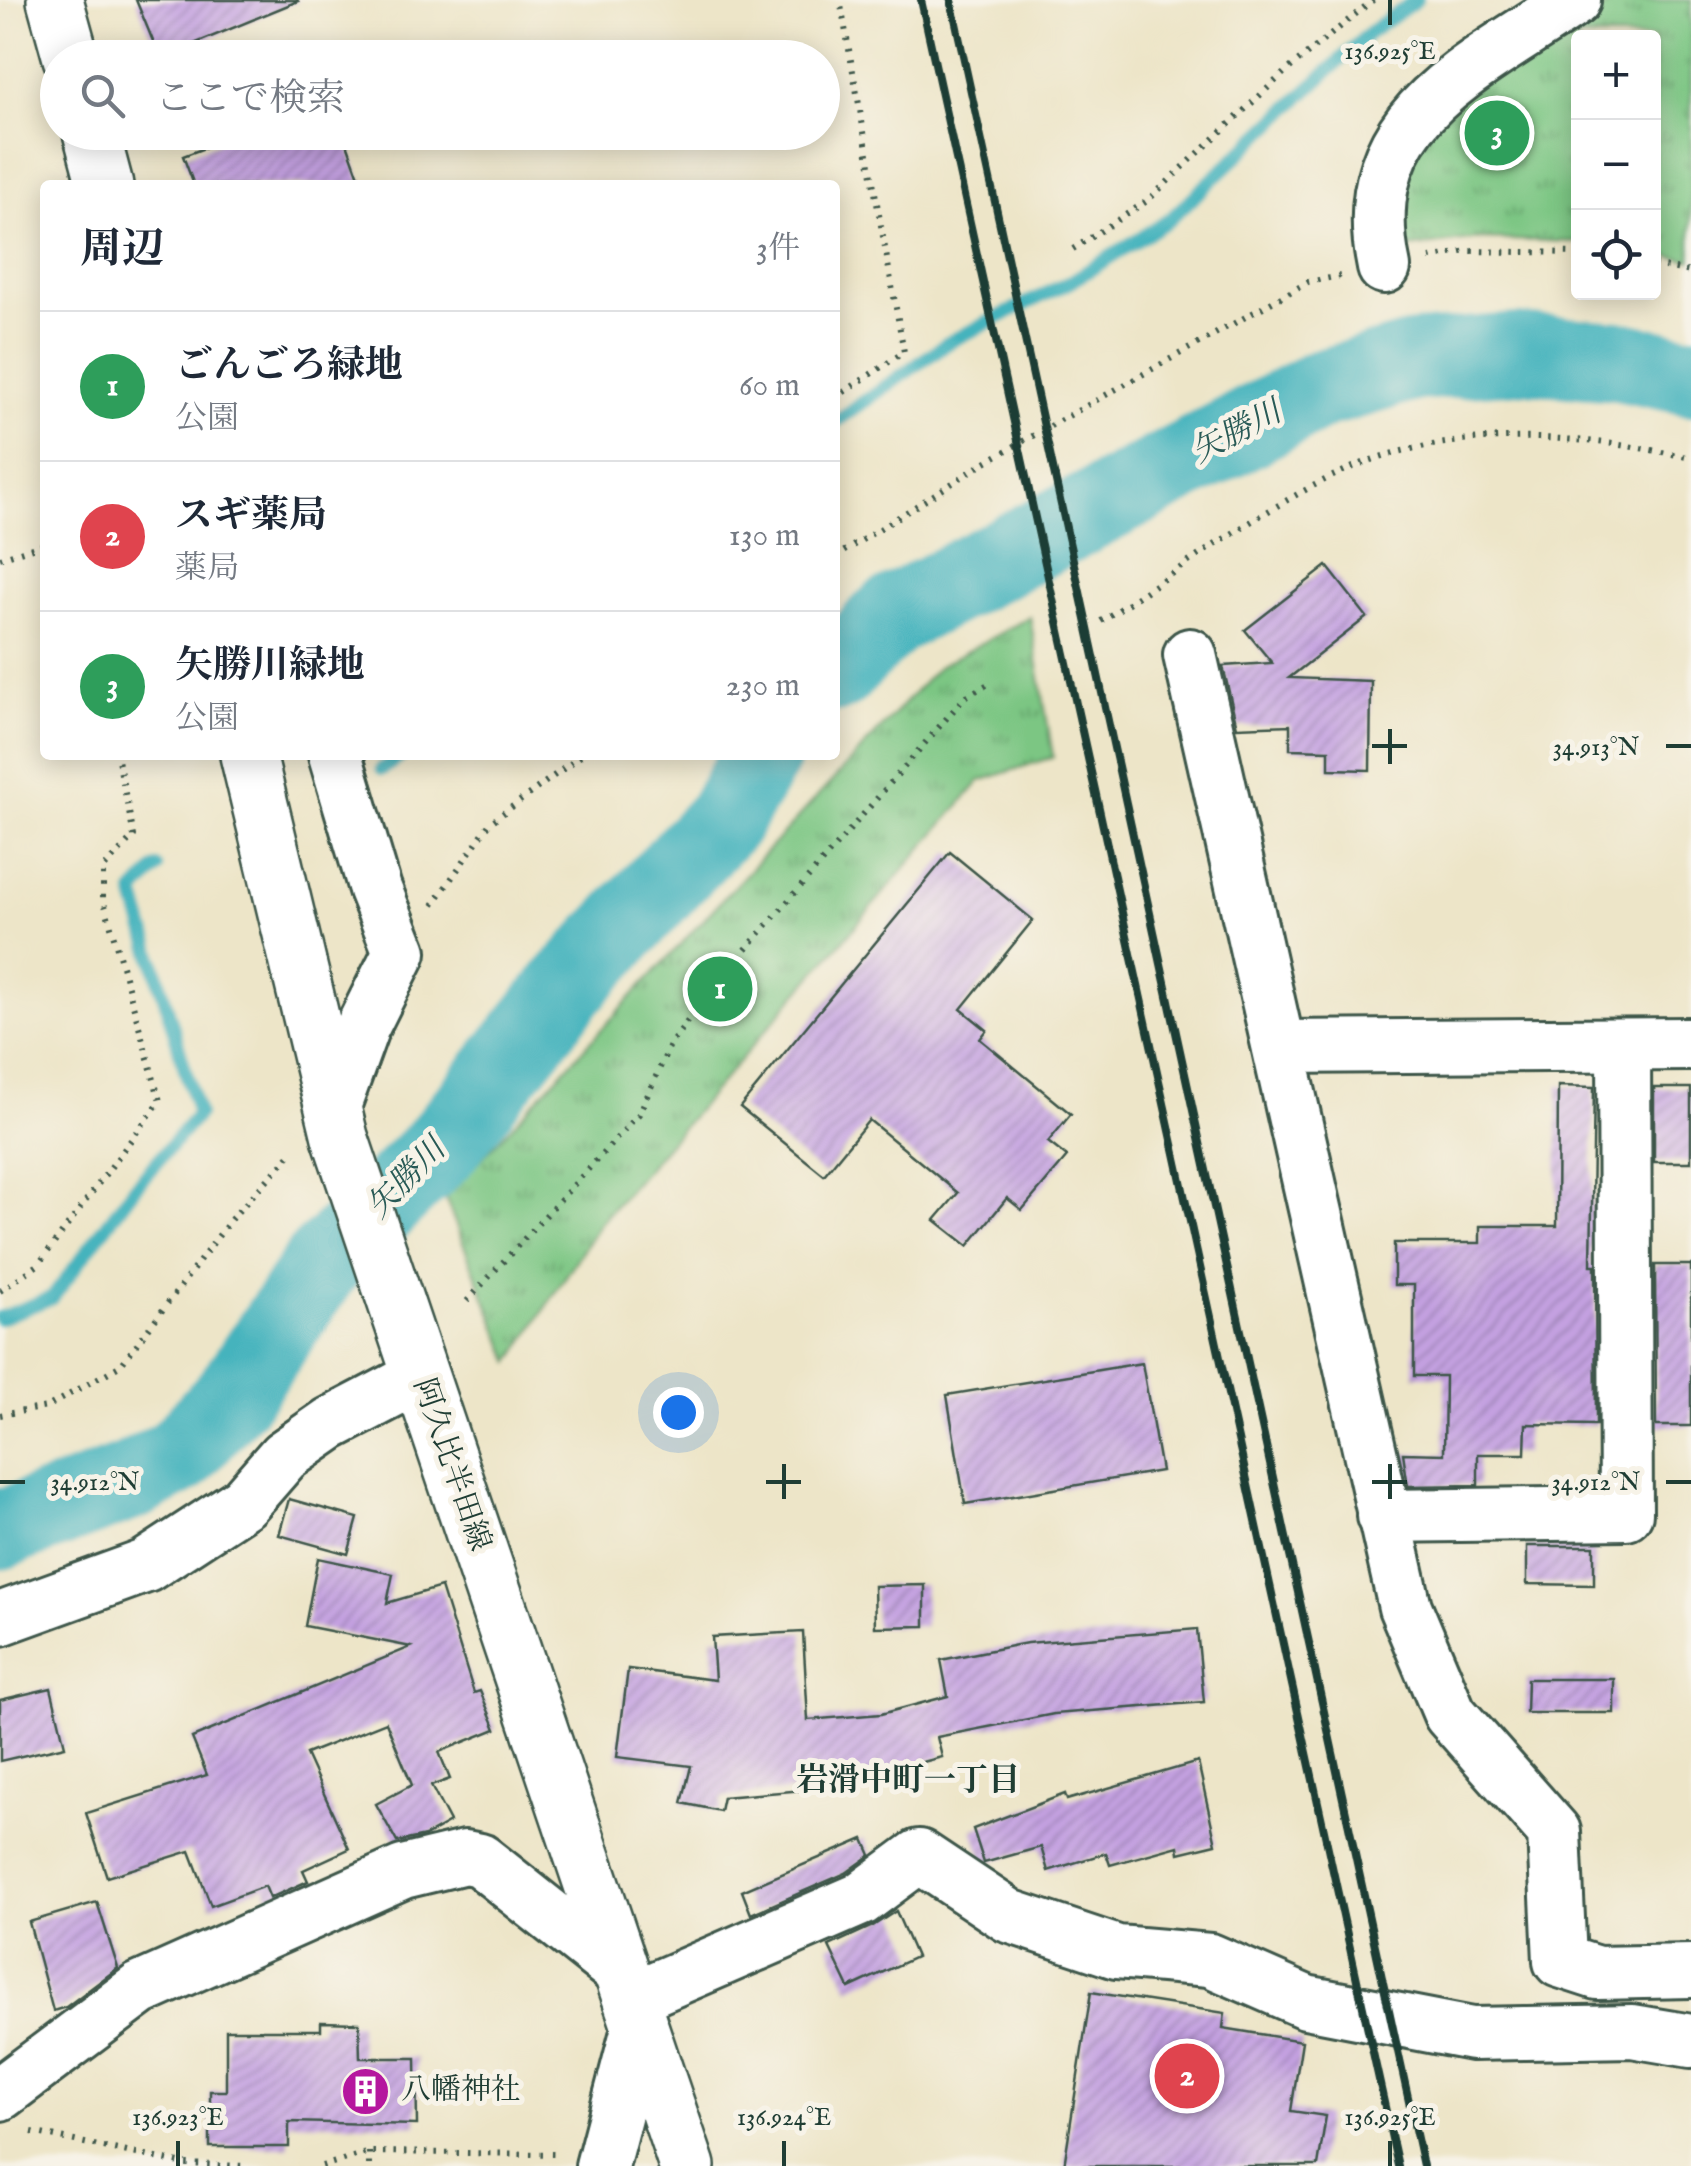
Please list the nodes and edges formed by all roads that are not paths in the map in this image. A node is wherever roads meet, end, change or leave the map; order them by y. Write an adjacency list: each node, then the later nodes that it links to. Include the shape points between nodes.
1 (56, 0): 3 (main road)
2 (1574, 0): 6 (street, via 1420,108 1394,142 1379,188 1376,231)
3 (66, 40)
4 (95, 150): 5 (main road)
5 (103, 180)
6 (1384, 266)
7 (1190, 655): 12 (street)
8 (249, 760): 13 (main road, 阿久比半田線)
9 (337, 760): 13 (street, via 400,952 363,1026)
10 (1691, 1044): 11 (street)
11 (1624, 1045): 12 (street); 15 (street, via 1626,1513)
12 (1279, 1047): 15 (street)
13 (336, 1124): 14 (main road, 阿久比半田線)
14 (420, 1377): 16 (street, via 284,1456 244,1502 146,1566); 18 (main road, 阿久比半田線)
15 (1383, 1516): 17 (street, via 1405,1607 1450,1714 1554,1832 1560,1961 1597,1973)
16 (0, 1619)
17 (1691, 1970)
18 (630, 1998): 19 (street, via 861,1900 920,1856 1009,1916 1117,1952 1210,1960 1306,2002 1472,2034 1632,2031); 20 (street, via 480,1860 465,1857 403,1872 140,1989); 21 (street); 22 (main road, 阿久比半田線)
19 (1691, 2041)
20 (7, 2109)
21 (602, 2160)
22 (687, 2166)

